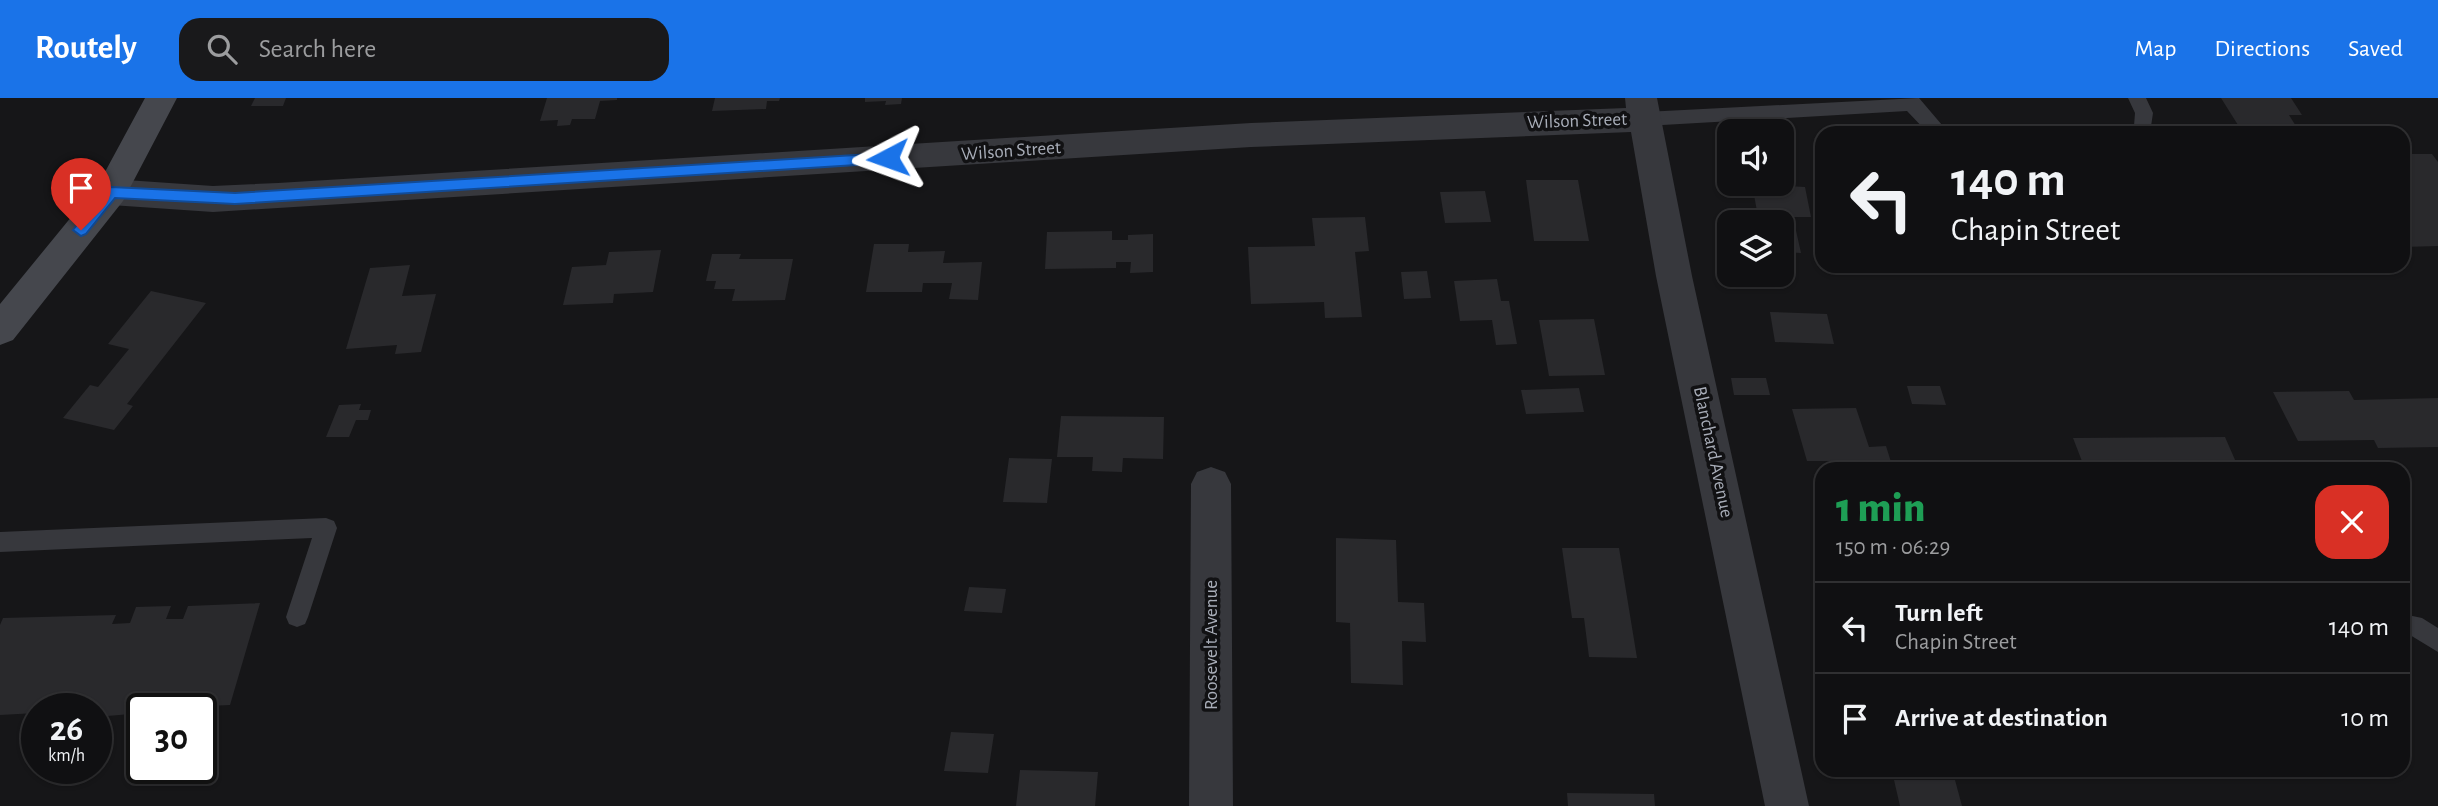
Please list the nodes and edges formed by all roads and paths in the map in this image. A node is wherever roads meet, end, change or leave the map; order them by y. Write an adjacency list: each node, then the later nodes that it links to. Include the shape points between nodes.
1 (161, 98): 7 (main road)
2 (2137, 98): 6 (lane, via 2144,113)
3 (1910, 101): 4 (lane, Wilson Street); 5 (lane, Wilson Street)
4 (1643, 108): 7 (street, Wilson Street, via 278,196 213,199); 15 (street, Blanchard Avenue, via 1674,276)
5 (1932, 126)
6 (2143, 126)
7 (111, 192): 8 (main road)
8 (0, 330)
9 (1210, 484): 14 (street, Roosevelt Avenue)
10 (0, 542): 11 (lane, via 326,528)
11 (297, 617)
12 (2410, 625): 13 (lane)
13 (2438, 641)
14 (1211, 806)
15 (1787, 806)

